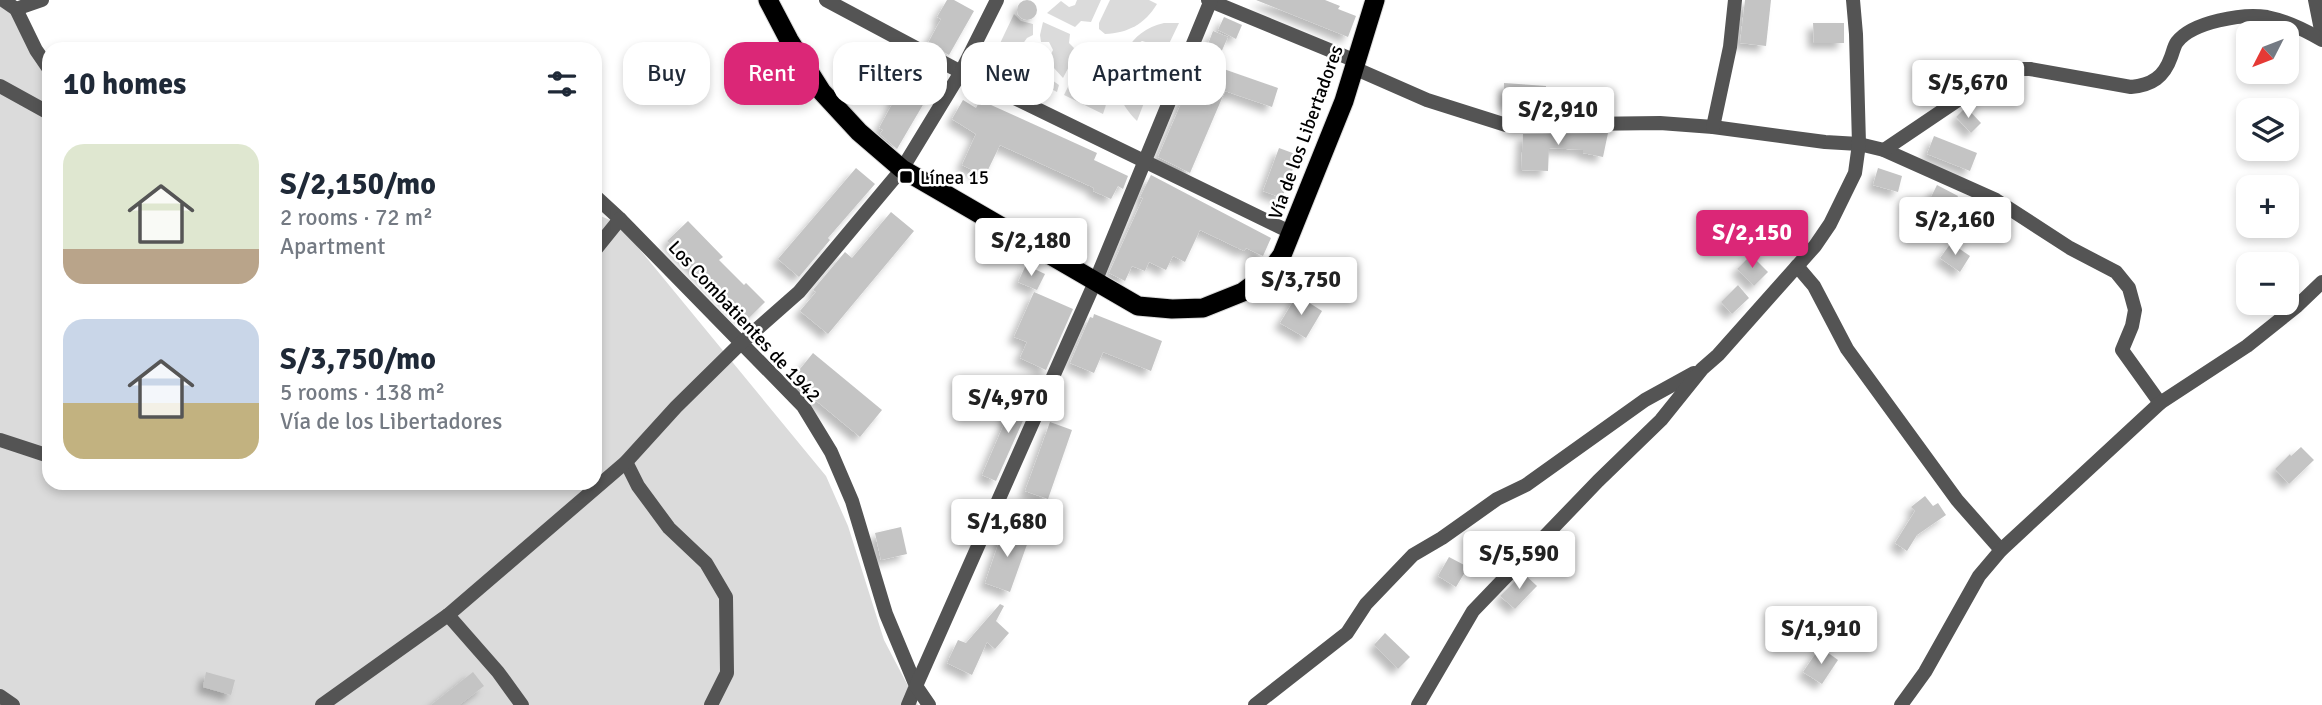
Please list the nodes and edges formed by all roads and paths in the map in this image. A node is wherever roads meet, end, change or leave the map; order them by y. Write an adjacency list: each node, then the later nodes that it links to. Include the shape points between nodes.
1 (3, 0): 11 (street)
2 (42, 0): 11 (street)
3 (768, 0): 24 (highway, Vía de los Libertadores, via 822,92)
4 (826, 0): 16 (street)
5 (997, 0): 13 (street)
6 (1210, 0): 15 (street); 23 (street)
7 (1375, 0): 15 (highway, Vía de los Libertadores)
8 (1735, 0): 20 (street)
9 (1853, 0): 21 (street)
10 (2315, 0): 12 (street)
11 (16, 9): 14 (street)
12 (2322, 37): 22 (street, via 2264,17 2212,21 2191,30 2176,44 2157,80 2131,88 2030,69 2004,69)
13 (976, 42)
14 (42, 59)
15 (1355, 64): 20 (street, via 1427,100 1506,125); 27 (highway, Vía de los Libertadores)
16 (961, 72): 24 (street)
17 (0, 86): 19 (street)
18 (1028, 105): 23 (street)
19 (42, 109)
20 (1713, 127): 21 (street)
21 (1859, 144): 22 (street); 29 (street, via 1855,173 1830,224)
22 (1884, 150): 34 (street, via 1996,200 2116,272 2129,288 2134,310 2122,350)
23 (1144, 162): 27 (street); 30 (street)
24 (902, 169): 30 (highway, Vía de los Libertadores); 32 (street, via 799,292)
25 (602, 202): 26 (street, Los Combatientes de 1942)
26 (620, 219): 28 (street); 32 (street, Los Combatientes de 1942)
27 (1292, 233): 30 (highway, Vía de los Libertadores, via 1269,273 1243,292 1203,308 1138,306)
28 (602, 241)
29 (1797, 266): 33 (street); 40 (street, via 1814,286 1847,349 1957,500)
30 (1095, 282): 42 (street)
31 (2322, 282): 34 (street, via 2247,346)
32 (740, 344): 37 (street); 42 (street, Los Combatientes de 1942, via 803,406 831,452 852,501 886,614)
33 (1702, 369): 50 (street, via 1645,400 1526,485 1413,555 1366,604 1347,633); 51 (street, via 1661,419 1473,611)
34 (2160, 402): 40 (street)
35 (0, 440): 36 (street)
36 (42, 454)
37 (626, 462): 38 (street); 47 (street, via 669,528 706,563 726,597 727,673)
38 (602, 483)
39 (593, 490): 41 (street)
40 (2001, 550): 52 (street, via 1979,576)
41 (448, 615): 45 (street); 46 (street)
42 (916, 686): 48 (street); 49 (street, Los Combatientes de 1942)
43 (0, 696): 44 (street)
44 (13, 705)
45 (322, 705)
46 (522, 705)
47 (710, 705)
48 (908, 705)
49 (929, 705)
50 (1255, 705)
51 (1418, 705)
52 (1901, 705)

